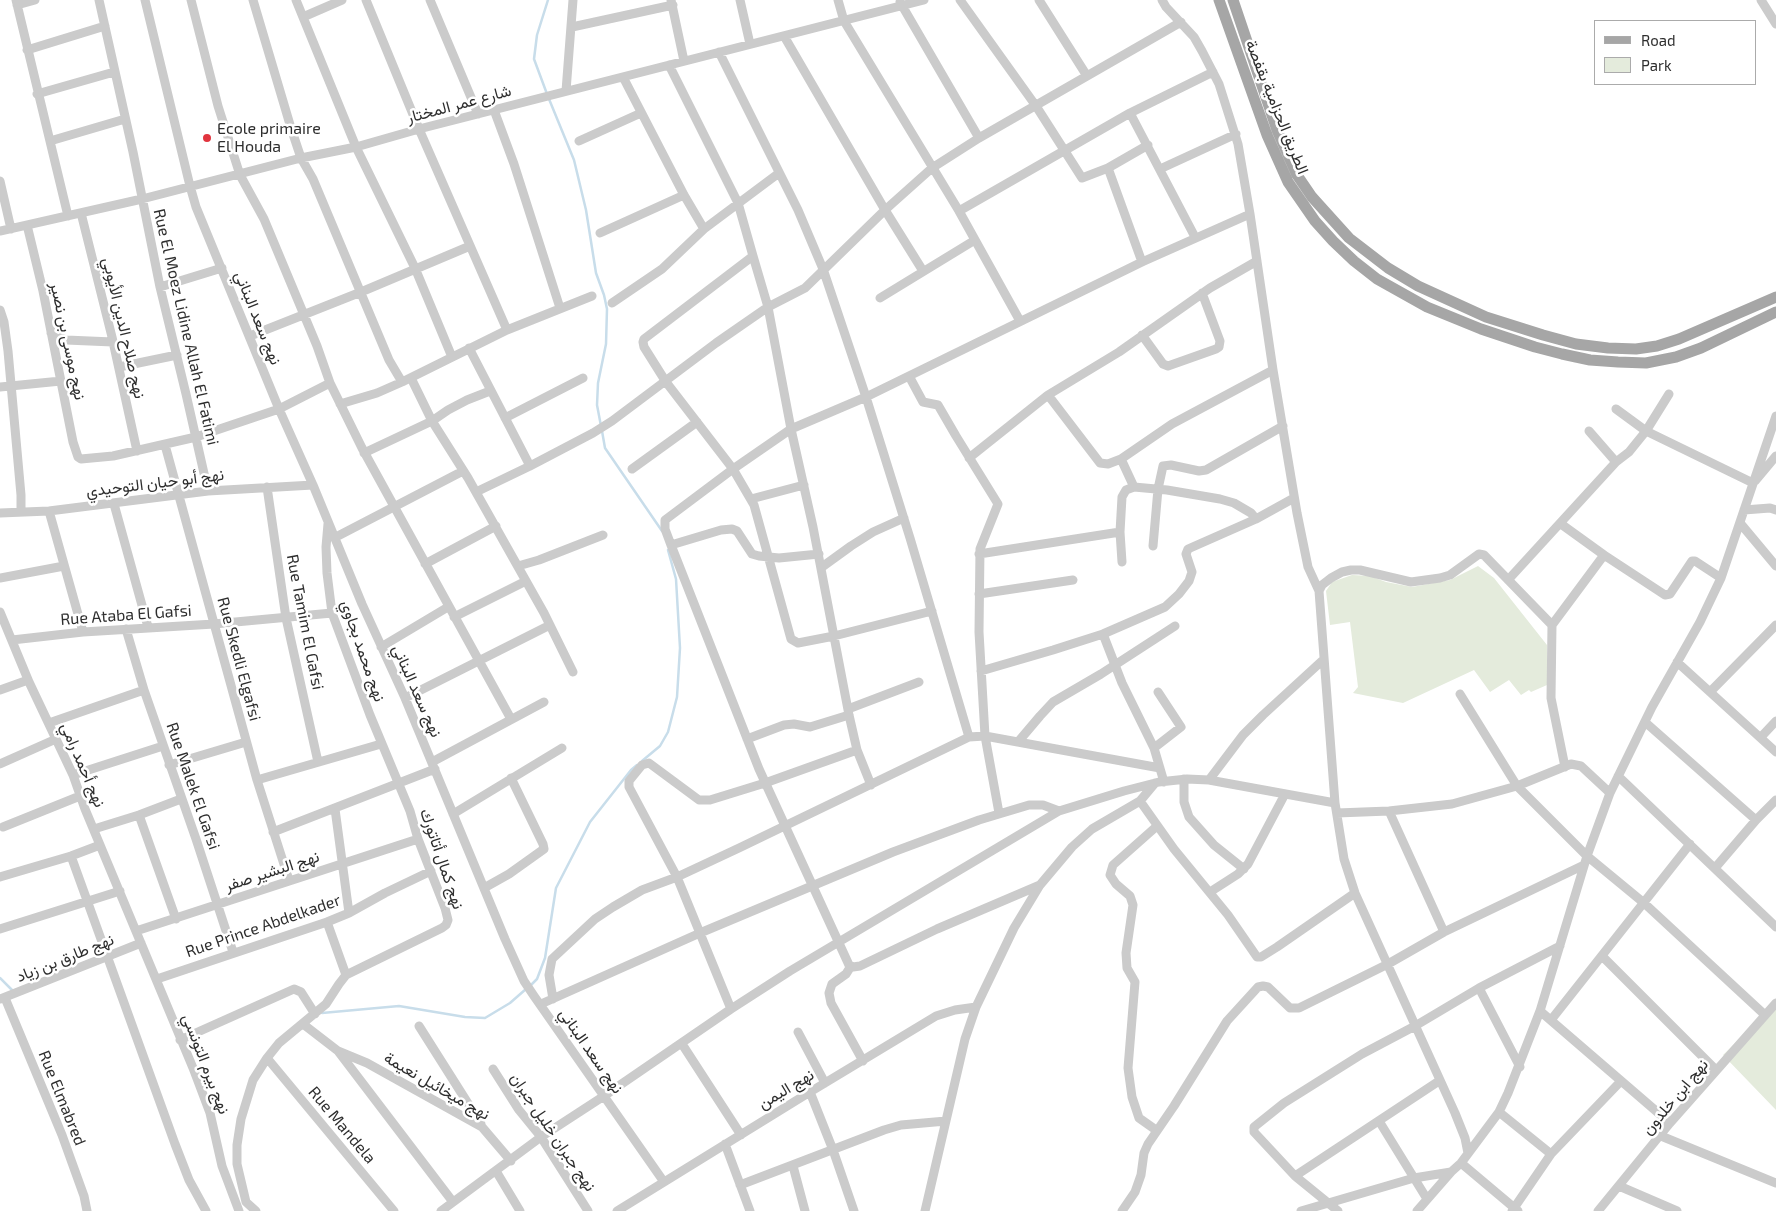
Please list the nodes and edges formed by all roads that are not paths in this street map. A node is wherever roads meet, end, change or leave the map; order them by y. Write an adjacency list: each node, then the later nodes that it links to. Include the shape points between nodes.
1 (35, 0): 20 (street)
2 (99, 0): 27 (street, Rue El Moez Lidine Allah El Fatimi)
3 (146, 0): 62 (street, نهج سعد البناني)
4 (191, 0): 60 (street, via 218,106)
5 (253, 0): 55 (street)
6 (296, 0): 23 (street)
7 (342, 0): 23 (street)
8 (366, 0): 47 (street)
9 (430, 0): 45 (street)
10 (573, 0): 28 (street)
11 (740, 0): 30 (street)
12 (838, 0): 24 (street)
13 (924, 0): 22 (street, شارع عمر المختار)
14 (960, 0): 41 (street)
15 (1039, 0): 38 (street)
16 (1162, 0): 25 (street)
17 (1219, 0): 96 (main road, الطريق الحزامية بقفصة, via 1267,135 1288,182 1321,227 1377,280 1427,307 1481,329 1535,347 1590,360 1646,363 1676,357)
18 (1233, 0): 90 (main road, الطريق الحزامية بقفصة, via 1277,130 1297,176 1349,238 1418,286 1486,317 1543,335 1576,344 1636,349 1679,339)
19 (1761, 0): 26 (street)
20 (16, 3): 31 (street)
21 (672, 3): 28 (street); 33 (street)
22 (900, 3): 24 (street, شارع عمر المختار); 49 (street)
23 (303, 17): 53 (street)
24 (844, 21): 29 (street, شارع عمر المختار); 56 (street)
25 (1181, 22): 36 (street, via 1194,37); 38 (street)
26 (1776, 24)
27 (104, 26): 31 (street); 35 (street, Rue El Moez Lidine Allah El Fatimi)
28 (572, 27): 39 (street)
29 (784, 36): 30 (street, شارع عمر المختار); 66 (street)
30 (750, 44): 32 (street, شارع عمر المختار)
31 (27, 50): 40 (street)
32 (719, 52): 33 (street, شارع عمر المختار); 59 (street)
33 (684, 61): 34 (street, شارع عمر المختار)
34 (669, 65): 37 (street, شارع عمر المختار); 65 (street)
35 (114, 72): 40 (street); 46 (street, Rue El Moez Lidine Allah El Fatimi)
36 (1213, 72): 44 (street); 48 (street)
37 (623, 76): 39 (street, شارع عمر المختار); 43 (street)
38 (1087, 76): 41 (street)
39 (566, 91): 42 (street, شارع عمر المختار)
40 (37, 94): 50 (street)
41 (1036, 106): 49 (street); 54 (street)
42 (494, 110): 45 (street, شارع عمر المختار); 94 (street)
43 (640, 113): 51 (street); 63 (street)
44 (1130, 113): 52 (street); 54 (street)
45 (478, 114): 47 (street, شارع عمر المختار)
46 (125, 119): 50 (street); 64 (street, Rue El Moez Lidine Allah El Fatimi)
47 (419, 129): 53 (street, شارع عمر المختار); 78 (street)
48 (1236, 134): 58 (street); 69 (street)
49 (979, 138): 56 (street)
50 (50, 141): 70 (street)
51 (579, 141)
52 (1148, 145): 57 (street); 58 (street)
53 (356, 147): 55 (street, شارع عمر المختار); 83 (street)
54 (1064, 151): 57 (street, via 1083,178); 67 (street)
55 (301, 158): 60 (street, شارع عمر المختار); 87 (street)
56 (932, 168): 66 (street); 67 (street)
57 (1108, 168): 81 (street)
58 (1160, 169): 76 (street)
59 (780, 173): 65 (street); 84 (street)
60 (240, 175): 62 (street, شارع عمر المختار); 97 (street, via 264,219)
61 (0, 180): 72 (street)
62 (190, 186): 64 (street, شارع عمر المختار); 82 (street, نهج سعد البناني)
63 (684, 195): 73 (street); 75 (street)
64 (142, 199): 68 (street, شارع عمر المختار); 86 (street, Rue El Moez Lidine Allah El Fatimi)
65 (738, 203): 73 (street); 79 (street)
66 (885, 210): 84 (street); 85 (street)
67 (959, 211): 77 (street)
68 (81, 213): 70 (street, شارع عمر المختار); 103 (street, نهج صلاح الدين الأيوبي)
69 (1250, 214): 76 (street); 80 (street)
70 (68, 216): 71 (street, شارع عمر المختار)
71 (28, 225): 72 (street, شارع عمر المختار); 100 (street, نهج موسى بن نصير)
72 (11, 229): 74 (street, شارع عمر المختار)
73 (704, 229): 92 (street, via 662,270)
74 (0, 231)
75 (600, 233)
76 (1195, 237): 81 (street)
77 (975, 240): 85 (street); 98 (street)
78 (470, 246): 83 (street); 99 (street)
79 (753, 256): 93 (street); 113 (street, via 644,339 644,347)
80 (1257, 261): 88 (street); 108 (street)
81 (1142, 262): 98 (street)
82 (222, 268): 86 (street); 102 (street, نهج سعد البناني)
83 (415, 268): 87 (street); 106 (street)
84 (823, 269): 93 (street, via 805,288); 120 (street)
85 (923, 271): 91 (street)
86 (160, 287): 105 (street, Rue El Moez Lidine Allah El Fatimi)
87 (361, 292): 97 (street); 112 (street, via 389,360)
88 (1202, 293): 101 (street); 101 (street, via 1220,341 1219,347 1168,366 1163,364)
89 (592, 296): 94 (street)
90 (1776, 297)
91 (880, 298)
92 (612, 303)
93 (768, 307): 113 (street); 129 (street)
94 (560, 308): 99 (street)
95 (0, 310): 115 (street)
96 (1776, 312)
97 (303, 313): 102 (street); 114 (street)
98 (1020, 321): 109 (street)
99 (507, 330): 104 (street)
100 (51, 333): 103 (street, via 66,340); 111 (street, نهج موسى بن نصير)
101 (1142, 335): 119 (street)
102 (250, 336): 122 (street, نهج سعد البناني)
103 (113, 342): 107 (street, نهج صلاح الدين الأيوبي)
104 (469, 348): 106 (street); 117 (street)
105 (176, 355): 107 (street); 132 (street, Rue El Moez Lidine Allah El Fatimi)
106 (452, 357): 112 (street)
107 (119, 367): 134 (street, نهج صلاح الدين الأيوبي)
108 (1273, 370): 128 (street); 138 (street, via 1172,424)
109 (910, 376): 120 (street); 137 (street, via 923,402 938,405)
110 (583, 378): 125 (street)
111 (61, 380): 115 (street); 134 (street, نهج موسى بن نصير, via 78,456 84,460)
112 (406, 380): 121 (street); 126 (street)
113 (666, 382): 127 (street); 140 (street, via 593,434)
114 (330, 383): 121 (street); 122 (street)
115 (11, 385): 116 (street); 160 (street)
116 (0, 387)
117 (490, 391): 125 (street); 126 (street)
118 (1669, 394): 131 (street)
119 (1048, 395): 137 (street); 138 (street, via 1100,463 1108,464)
120 (866, 397): 129 (street); 162 (street)
121 (340, 404): 135 (street)
122 (279, 409): 132 (street); 145 (street, نهج سعد البناني)
123 (1616, 409): 131 (street)
124 (1776, 416): 144 (street)
125 (505, 418): 140 (street)
126 (432, 421): 135 (street); 143 (street)
127 (697, 422): 141 (street); 142 (street)
128 (1284, 426): 149 (street, via 1206,470 1165,465); 153 (street)
129 (791, 429): 142 (street); 146 (street)
130 (1589, 431): 139 (street)
131 (1646, 431): 139 (street); 144 (street)
132 (196, 437): 133 (street); 150 (street, Rue El Moez Lidine Allah El Fatimi)
133 (165, 445): 134 (street); 152 (street, Rue Skedli Elgafsi)
134 (138, 451)
135 (364, 453): 157 (street)
136 (1776, 456): 144 (street)
137 (969, 458): 174 (street, via 998,504 981,543)
138 (1121, 458): 148 (street)
139 (1616, 462): 166 (street)
140 (530, 466): 151 (street)
141 (632, 469)
142 (733, 469): 154 (street); 171 (street, via 667,517 665,525)
143 (464, 471): 151 (street); 157 (street)
144 (1753, 483): 158 (street)
145 (313, 485): 147 (street, نهج أبو حيان التوحيدي); 164 (street, نهج سعد البناني)
146 (804, 485): 154 (street); 173 (street)
147 (267, 487): 150 (street, نهج أبو حيان التوحيدي); 195 (street, Rue Tamim El Gafsi)
148 (1134, 487): 149 (street); 168 (street, via 1122,493)
149 (1158, 489): 163 (street, via 1234,503); 172 (street)
150 (208, 491): 152 (street, نهج أبو حيان التوحيدي)
151 (476, 492): 167 (street)
152 (177, 494): 155 (street, نهج أبو حيان التوحيدي); 196 (street, Rue Skedli Elgafsi)
153 (1294, 498): 163 (street); 188 (street, via 1308,567)
154 (751, 499): 176 (street)
155 (114, 504): 159 (street, نهج أبو حيان التوحيدي); 201 (street)
156 (1774, 507): 158 (street)
157 (394, 508): 170 (street); 178 (street)
158 (1744, 510): 165 (street)
159 (49, 511): 160 (street, نهج أبو حيان التوحيدي); 179 (street)
160 (21, 512): 161 (street, نهج أبو حيان التوحيدي)
161 (0, 513)
162 (904, 518): 182 (street, via 873,532); 191 (street)
163 (1256, 519): 204 (street, via 1188,549 1186,554 1192,572 1179,594 1165,607)
164 (328, 522): 170 (street, نهج سعد البناني); 193 (street, نهج محمد بجاوي, via 327,573)
165 (1740, 523): 181 (street); 184 (street)
166 (1561, 524): 175 (street); 186 (street)
167 (496, 526): 178 (street); 180 (street)
168 (1120, 532): 174 (street); 177 (street)
169 (603, 535): 180 (street)
170 (334, 538): 207 (street, نهج سعد البناني)
171 (671, 545): 176 (street, via 732,529 737,531 752,554); 231 (street)
172 (1153, 546)
173 (819, 554): 176 (street); 182 (street)
174 (980, 554): 189 (street)
175 (1604, 556): 184 (street, via 1665,595 1670,594 1692,561); 199 (street)
176 (768, 557): 205 (street, via 791,639 798,643)
177 (1122, 562)
178 (425, 564): 190 (street)
179 (64, 566): 183 (street); 203 (street)
180 (518, 566): 187 (street)
181 (1776, 566)
182 (822, 567): 205 (street)
183 (0, 578)
184 (1721, 578): 210 (street)
185 (1073, 580): 189 (street)
186 (1508, 580): 188 (street, via 1481,554 1440,578 1411,582 1351,570 1331,578); 199 (street)
187 (526, 581): 194 (street); 198 (street)
188 (1319, 591): 209 (street)
189 (978, 594): 212 (street)
190 (448, 607): 194 (street); 207 (street)
191 (932, 611): 205 (street); 229 (street)
192 (0, 612): 206 (street, نهج أحمد رامي)
193 (332, 613): 195 (street, Rue Ataba El Gafsi); 235 (street, نهج محمد بجاوي)
194 (454, 617): 208 (street)
195 (286, 618): 196 (street, Rue Ataba El Gafsi); 241 (street, Rue Tamim El Gafsi)
196 (214, 624): 201 (street, Rue Ataba El Gafsi); 233 (street, Rue Skedli Elgafsi)
197 (1776, 624): 219 (street)
198 (550, 625): 208 (street); 213 (street)
199 (1552, 625): 245 (street, via 1551,698)
200 (1175, 626): 211 (street)
201 (148, 627): 202 (street, Rue Ataba El Gafsi)
202 (126, 629): 203 (street, Rue Ataba El Gafsi); 217 (street, Rue Malek El Gafsi)
203 (83, 632): 206 (street, Rue Ataba El Gafsi)
204 (1103, 634): 211 (street); 212 (street)
205 (834, 636): 223 (street)
206 (12, 640): 214 (street, نهج أحمد رامي)
207 (381, 647): 221 (street, نهج سعد البناني)
208 (478, 660): 221 (street); 224 (street)
209 (1323, 660): 252 (street, via 1250,728); 264 (street)
210 (1677, 662): 219 (street); 226 (street)
211 (1115, 665): 234 (street, via 1054,702); 238 (street)
212 (981, 671): 228 (street)
213 (573, 672)
214 (28, 680): 216 (street); 227 (street, نهج أحمد رامي)
215 (918, 682): 223 (street)
216 (0, 690)
217 (144, 690): 227 (street); 236 (street, Rue Malek El Gafsi)
218 (1158, 692): 238 (street, via 1181,728)
219 (1710, 692): 230 (street)
220 (1460, 694): 257 (street)
221 (405, 698): 244 (street, نهج سعد البناني)
222 (544, 702): 224 (street)
223 (848, 712): 231 (street, via 810,727 784,725); 239 (street)
224 (510, 719): 244 (street)
225 (1776, 721): 230 (street)
226 (1645, 722): 248 (street); 272 (street)
227 (49, 723): 232 (street, نهج أحمد رامي)
228 (985, 736): 229 (street); 234 (street); 268 (street)
229 (969, 737): 256 (street)
230 (1761, 737): 240 (street)
231 (747, 739): 254 (street)
232 (56, 740): 242 (street); 247 (street, نهج أحمد رامي)
233 (246, 742): 243 (street); 251 (street, Rue Skedli Elgafsi)
234 (1018, 742): 246 (street)
235 (381, 744): 241 (street); 255 (street, نهج محمد بجاوي)
236 (163, 746): 243 (street, Rue Malek El Gafsi); 247 (street)
237 (562, 748): 249 (street)
238 (1154, 748): 246 (street)
239 (857, 750): 254 (street); 256 (street)
240 (1776, 752)
241 (318, 762): 251 (street)
242 (0, 764)
243 (169, 765): 261 (street, Rue Malek El Gafsi)
244 (433, 766): 255 (street); 270 (street, نهج سعد البناني)
245 (1565, 766): 257 (street); 258 (street, via 1581,766)
246 (1160, 768): 253 (street)
247 (73, 776): 260 (street, نهج أحمد رامي)
248 (1618, 776): 258 (street); 279 (street)
249 (511, 778): 270 (street); 293 (street, via 544,849)
250 (1184, 779): 252 (street); 253 (street); 286 (street, via 1184,802 1189,817 1214,845)
251 (257, 780): 277 (street, Rue Skedli Elgafsi)
252 (1208, 780): 259 (street)
253 (1160, 782): 263 (street); 266 (street)
254 (765, 783): 273 (street); 289 (street, via 704,801 650,763 642,765 629,781 629,787)
255 (398, 784): 265 (street); 278 (street, نهج كمال أتاتورك)
256 (870, 785): 273 (street)
257 (1517, 786): 267 (street, via 1452,804); 282 (street)
258 (1610, 793): 282 (street)
259 (1286, 794): 264 (street); 286 (street)
260 (80, 796): 275 (street); 276 (street, نهج أحمد رامي)
261 (181, 799): 271 (street); 299 (street, Rue Malek El Gafsi)
262 (1776, 800): 272 (street)
263 (1140, 802): 274 (street); 291 (street, via 1092,829)
264 (1335, 803): 269 (street)
265 (335, 808): 277 (street); 283 (street)
266 (1059, 811): 268 (street, via 1035,804); 309 (street)
267 (1389, 811): 269 (street); 306 (street)
268 (999, 813): 292 (street)
269 (1337, 813): 296 (street, via 1344,858)
270 (453, 814): 293 (street, نهج سعد البناني)
271 (139, 815): 276 (street); 301 (street)
272 (1756, 820): 285 (street)
273 (785, 826): 289 (street); 292 (street)
274 (1157, 826): 295 (street); 351 (street, via 1113,865 1110,875 1130,896 1133,904 1126,953 1127,968 1135,982 1128,1068 1132,1097 1139,1118)
275 (3, 827)
276 (94, 829): 280 (street, نهج أحمد رامي)
277 (273, 832): 290 (street, Rue Skedli Elgafsi)
278 (418, 839): 283 (street, نهج البشير صفر); 287 (street, نهج كمال أتاتورك)
279 (1690, 844): 285 (street); 298 (street)
280 (100, 845): 281 (street); 294 (street, نهج أحمد رامي)
281 (71, 856): 288 (street); 297 (street)
282 (1588, 856): 284 (street); 298 (street)
283 (343, 864): 290 (street, نهج البشير صفر); 300 (street)
284 (1584, 866): 306 (street); 310 (street)
285 (1715, 868): 303 (street)
286 (1244, 869): 295 (street)
287 (431, 871): 300 (street, Rue Prince Abdelkader); 316 (street, نهج كمال أتاتورك, via 448,915 446,925)
288 (0, 877)
289 (677, 877): 307 (street); 320 (street, via 642,890 613,907 557,952 549,966)
290 (289, 880): 299 (street, نهج البشير صفر)
291 (1040, 885): 315 (street, via 884,956 860,966); 323 (street, via 1014,928)
292 (812, 886): 307 (street); 309 (street)
293 (484, 888): 322 (street, نهج سعد البناني, via 524,981)
294 (120, 891): 297 (street); 305 (street, نهج أحمد رامي)
295 (1210, 892): 296 (street, via 1258,957 1278,947)
296 (1355, 893): 314 (street)
297 (88, 902): 304 (street); 312 (street)
298 (1644, 903): 313 (street); 327 (street)
299 (217, 904): 301 (street, نهج البشير صفر); 311 (street, Rue Malek El Gafsi)
300 (350, 913): 302 (street, Rue Prince Abdelkader)
301 (176, 919): 305 (street, نهج البشير صفر)
302 (327, 922): 311 (street, Rue Prince Abdelkader); 316 (street)
303 (1776, 927)
304 (0, 929)
305 (136, 931): 308 (street, نهج بيرم التونسي)
306 (1444, 932): 314 (street)
307 (700, 933): 320 (street); 324 (street)
308 (141, 943): 312 (street, نهج طارق بن زياد); 317 (street, نهج بيرم التونسي)
309 (838, 943): 315 (street); 324 (street)
310 (1560, 946): 318 (street); 325 (street)
311 (233, 952): 317 (street, Rue Prince Abdelkader)
312 (108, 956): 319 (street, نهج طارق بن زياد); 377 (street, via 185,1171)
313 (1602, 956): 328 (street); 340 (street)
314 (1388, 964): 331 (street); 351 (street, via 1299,1008 1290,1008 1268,988 1258,987 1227,1021)
315 (851, 966): 337 (street, via 829,988 829,997)
316 (346, 975): 326 (street)
317 (157, 979): 333 (street, نهج بيرم التونسي)
318 (1479, 988): 331 (street); 338 (street)
319 (2, 999): 376 (street, Rue Elmabred, via 62,1135)
320 (553, 999): 322 (street)
321 (1776, 1003): 327 (street, نهج ابن خلدون)
322 (540, 1004): 345 (street, نهج سعد البناني)
323 (976, 1007): 337 (street, نهج اليمن, via 936,1016); 347 (street)
324 (731, 1009): 334 (street)
325 (1540, 1011): 328 (street); 338 (street)
326 (315, 1014): 329 (street); 333 (street, via 301,992 294,989)
327 (1765, 1015): 340 (street, نهج ابن خلدون)
328 (1551, 1020): 342 (street)
329 (303, 1024): 335 (street); 336 (street, via 279,1043)
330 (419, 1026): 350 (street)
331 (1415, 1026): 341 (street); 364 (street, via 1362,1054 1284,1103 1254,1127 1254,1132)
332 (798, 1032): 343 (street)
333 (180, 1040): 378 (street, نهج بيرم التونسي, via 210,1112 222,1166)
334 (682, 1044): 345 (street); 352 (street)
335 (338, 1051): 350 (street, نهج ميخائيل نعيمة, via 367,1063); 372 (street)
336 (267, 1058): 371 (street, via 253,1080 237,1145 237,1164); 380 (street, Rue Mandela)
337 (863, 1061): 343 (street, نهج اليمن)
338 (1520, 1067): 346 (street)
339 (493, 1069): 354 (street, نهج جبران خليل جبران)
340 (1716, 1070): 349 (street, نهج ابن خلدون)
341 (1439, 1081): 348 (street); 357 (street, via 1465,1138)
342 (1620, 1081): 349 (street); 358 (street)
343 (825, 1083): 344 (street, نهج اليمن)
344 (810, 1092): 352 (street, نهج اليمن); 356 (street)
345 (604, 1096): 354 (street); 366 (street, نهج سعد البناني)
346 (1499, 1112): 357 (street); 358 (street)
347 (946, 1121): 356 (street, via 900,1125); 387 (street)
348 (1379, 1121): 364 (street); 365 (street)
349 (1670, 1124): 353 (street, نهج ابن خلدون)
350 (482, 1127): 359 (street, نهج ميخائيل نعيمة)
351 (1156, 1130): 388 (street, via 1144,1153 1135,1192)
352 (741, 1135): 355 (street, نهج اليمن)
353 (1661, 1136): 367 (street); 369 (street, نهج ابن خلدون)
354 (541, 1137): 359 (street); 382 (street, نهج جبران خليل جبران)
355 (725, 1144): 366 (street, نهج اليمن); 368 (street)
356 (833, 1150): 361 (street); 386 (street)
357 (1468, 1153): 360 (street)
358 (1551, 1154): 375 (street)
359 (511, 1160): 362 (street)
360 (1461, 1163): 363 (street); 375 (street)
361 (792, 1166): 368 (street); 385 (street)
362 (496, 1171): 372 (street); 381 (street)
363 (1451, 1172): 365 (street); 370 (street)
364 (1295, 1176): 373 (street)
365 (1414, 1178): 370 (street); 373 (street)
366 (664, 1182): 383 (street, نهج اليمن)
367 (1776, 1183)
368 (740, 1185): 384 (street)
369 (1619, 1186): 392 (street, نهج ابن خلدون); 393 (street)
370 (1427, 1199): 391 (street)
371 (246, 1202): 378 (street); 379 (street)
372 (453, 1202): 374 (street)
373 (1328, 1204): 389 (street); 390 (street)
374 (444, 1210)
375 (1515, 1210)
376 (87, 1211)
377 (206, 1211)
378 (239, 1211)
379 (256, 1211)
380 (394, 1211)
381 (520, 1211)
382 (588, 1211)
383 (617, 1211)
384 (750, 1211)
385 (805, 1211)
386 (854, 1211)
387 (925, 1211)
388 (1122, 1211)
389 (1301, 1211)
390 (1338, 1211)
391 (1417, 1211)
392 (1598, 1211)
393 (1677, 1211)

